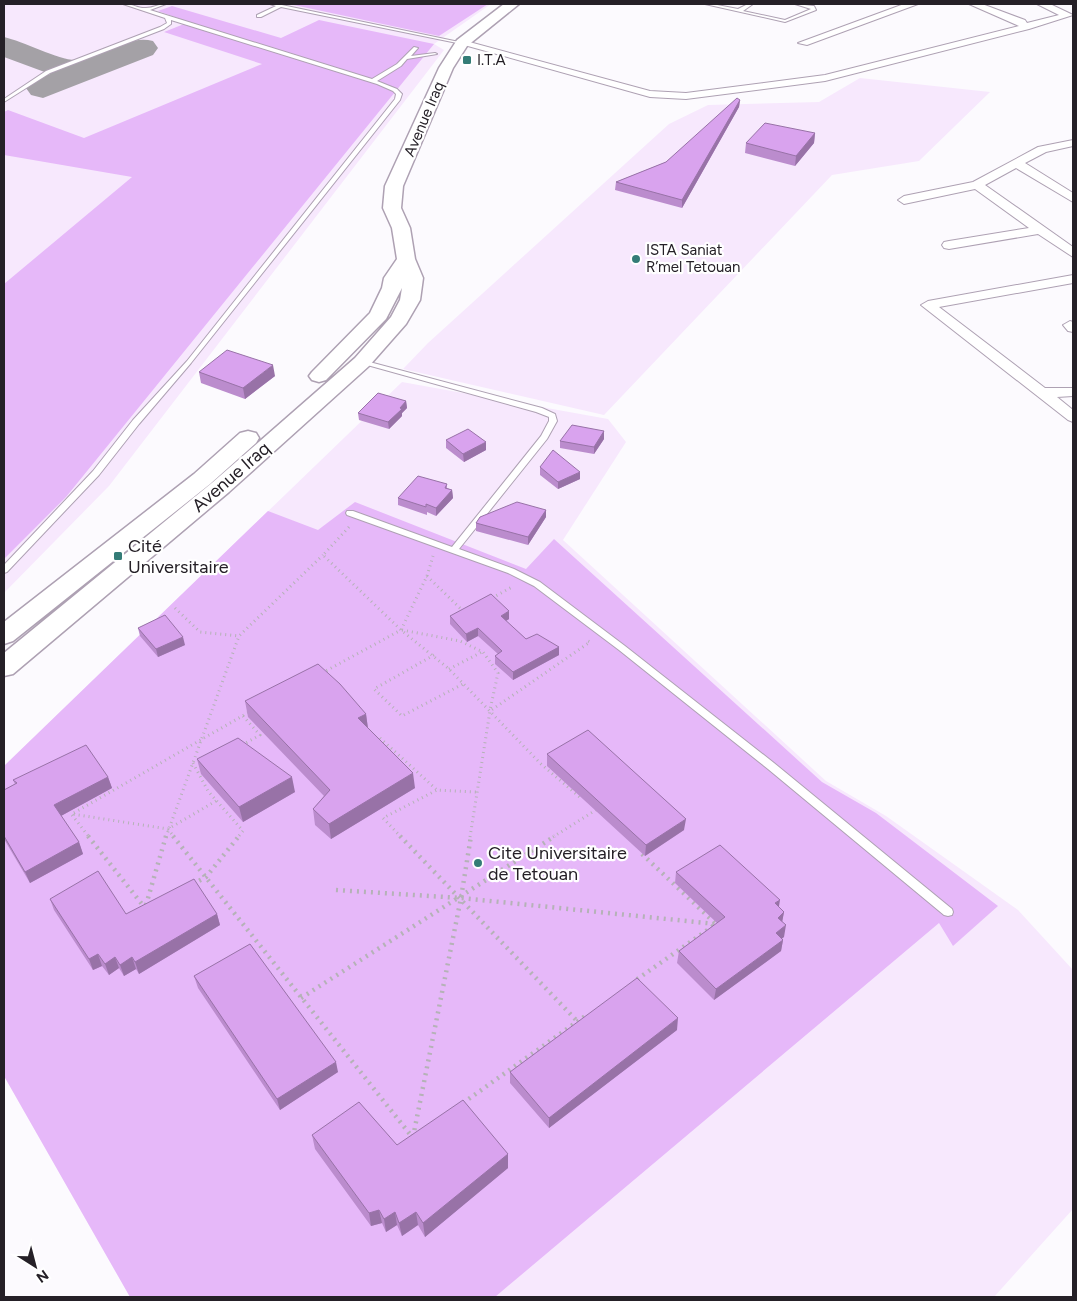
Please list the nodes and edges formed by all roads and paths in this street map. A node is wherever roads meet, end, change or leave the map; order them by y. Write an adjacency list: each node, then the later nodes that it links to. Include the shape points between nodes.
1 (125, 4): 14 (lane)
2 (164, 4): 14 (lane)
3 (272, 4): 12 (lane)
4 (512, 4): 19 (street, Avenue Iraq)
5 (707, 4): 15 (lane)
6 (751, 4): 15 (lane)
7 (797, 4): 15 (lane, via 814,10 786,21)
8 (885, 4): 13 (street)
9 (913, 4): 13 (street)
10 (974, 4): 18 (street, via 1021,22)
11 (1042, 4): 18 (street, via 1068,15)
12 (280, 6): 17 (lane); 19 (lane)
13 (902, 8): 20 (street)
14 (146, 10): 16 (lane)
15 (739, 11)
16 (165, 16): 24 (lane); 25 (lane, via 169,23 162,28 48,72)
17 (259, 16)
18 (1025, 27): 19 (street, via 826,78 686,96 650,94)
19 (462, 43): 34 (street, Avenue Iraq, via 446,68 394,186 392,208 401,228)
20 (803, 43)
21 (416, 48): 23 (lane)
22 (435, 54): 23 (lane)
23 (408, 58): 24 (lane)
24 (373, 81): 47 (lane, via 399,94 395,104 96,473)
25 (4, 101)
26 (1073, 144): 27 (street, via 1042,149)
27 (1017, 164): 28 (street); 29 (street)
28 (977, 185): 30 (street); 31 (street)
29 (1073, 198)
30 (904, 200)
31 (1041, 230): 32 (street); 33 (street)
32 (949, 245)
33 (1073, 253)
34 (406, 259): 36 (street, Avenue Iraq, via 414,278 406,309); 54 (street, Avenue Iraq, via 393,278 392,288 379,315 341,356 202,479)
35 (1073, 280): 38 (street, via 928,305)
36 (362, 362): 43 (lane, via 552,416 553,421 544,437); 59 (street, Avenue Iraq, via 221,487)
37 (1073, 392): 38 (street)
38 (1042, 393): 39 (street)
39 (1073, 417)
40 (350, 513): 41 (lane)
41 (360, 516): 42 (lane); 44 (path)
42 (437, 543): 43 (lane); 45 (path)
43 (455, 549): 86 (lane, via 519,574 570,608 771,766)
44 (323, 555): 53 (path); 55 (path)
45 (434, 555): 46 (path); 48 (path)
46 (442, 557)
47 (4, 570)
48 (426, 576): 52 (path, via 465,613); 53 (path)
49 (521, 582): 50 (path)
50 (489, 600)
51 (174, 608): 55 (path, via 200,632)
52 (473, 608)
53 (401, 630): 57 (path, via 460,641); 58 (path); 61 (path)
54 (4, 635)
55 (239, 636): 67 (path)
56 (583, 636): 64 (path, via 590,642)
57 (483, 652): 60 (path); 64 (path, via 498,673)
58 (434, 655): 60 (path); 62 (path, via 374,689 402,716)
59 (4, 666)
60 (449, 669): 62 (path)
61 (318, 675)
62 (462, 684): 64 (path)
63 (259, 707): 65 (path)
64 (490, 711): 73 (path); 75 (path, via 541,764)
65 (242, 716): 67 (path); 68 (path, via 260,735)
66 (380, 738): 72 (path)
67 (201, 740): 69 (path); 76 (path)
68 (236, 748)
69 (193, 763): 71 (path); 78 (path)
70 (203, 766): 71 (path)
71 (195, 770): 74 (path)
72 (437, 790): 73 (path); 83 (path, via 383,818)
73 (476, 792): 83 (path)
74 (216, 801): 78 (path); 80 (path, via 243,831)
75 (596, 810): 77 (path); 83 (path)
76 (72, 814): 78 (path); 85 (path)
77 (603, 817)
78 (168, 830): 80 (path); 85 (path)
79 (638, 850): 87 (path)
80 (206, 877): 81 (path); 89 (path)
81 (189, 886)
82 (336, 890): 83 (path)
83 (461, 898): 87 (path); 89 (path); 91 (path); 94 (path)
84 (154, 904): 85 (path)
85 (146, 908)
86 (948, 912)
87 (716, 924): 88 (path)
88 (634, 981)
89 (301, 998): 94 (path)
90 (594, 1010): 91 (path)
91 (578, 1022): 92 (path)
92 (460, 1105)
93 (420, 1133): 94 (path)
94 (412, 1138)

